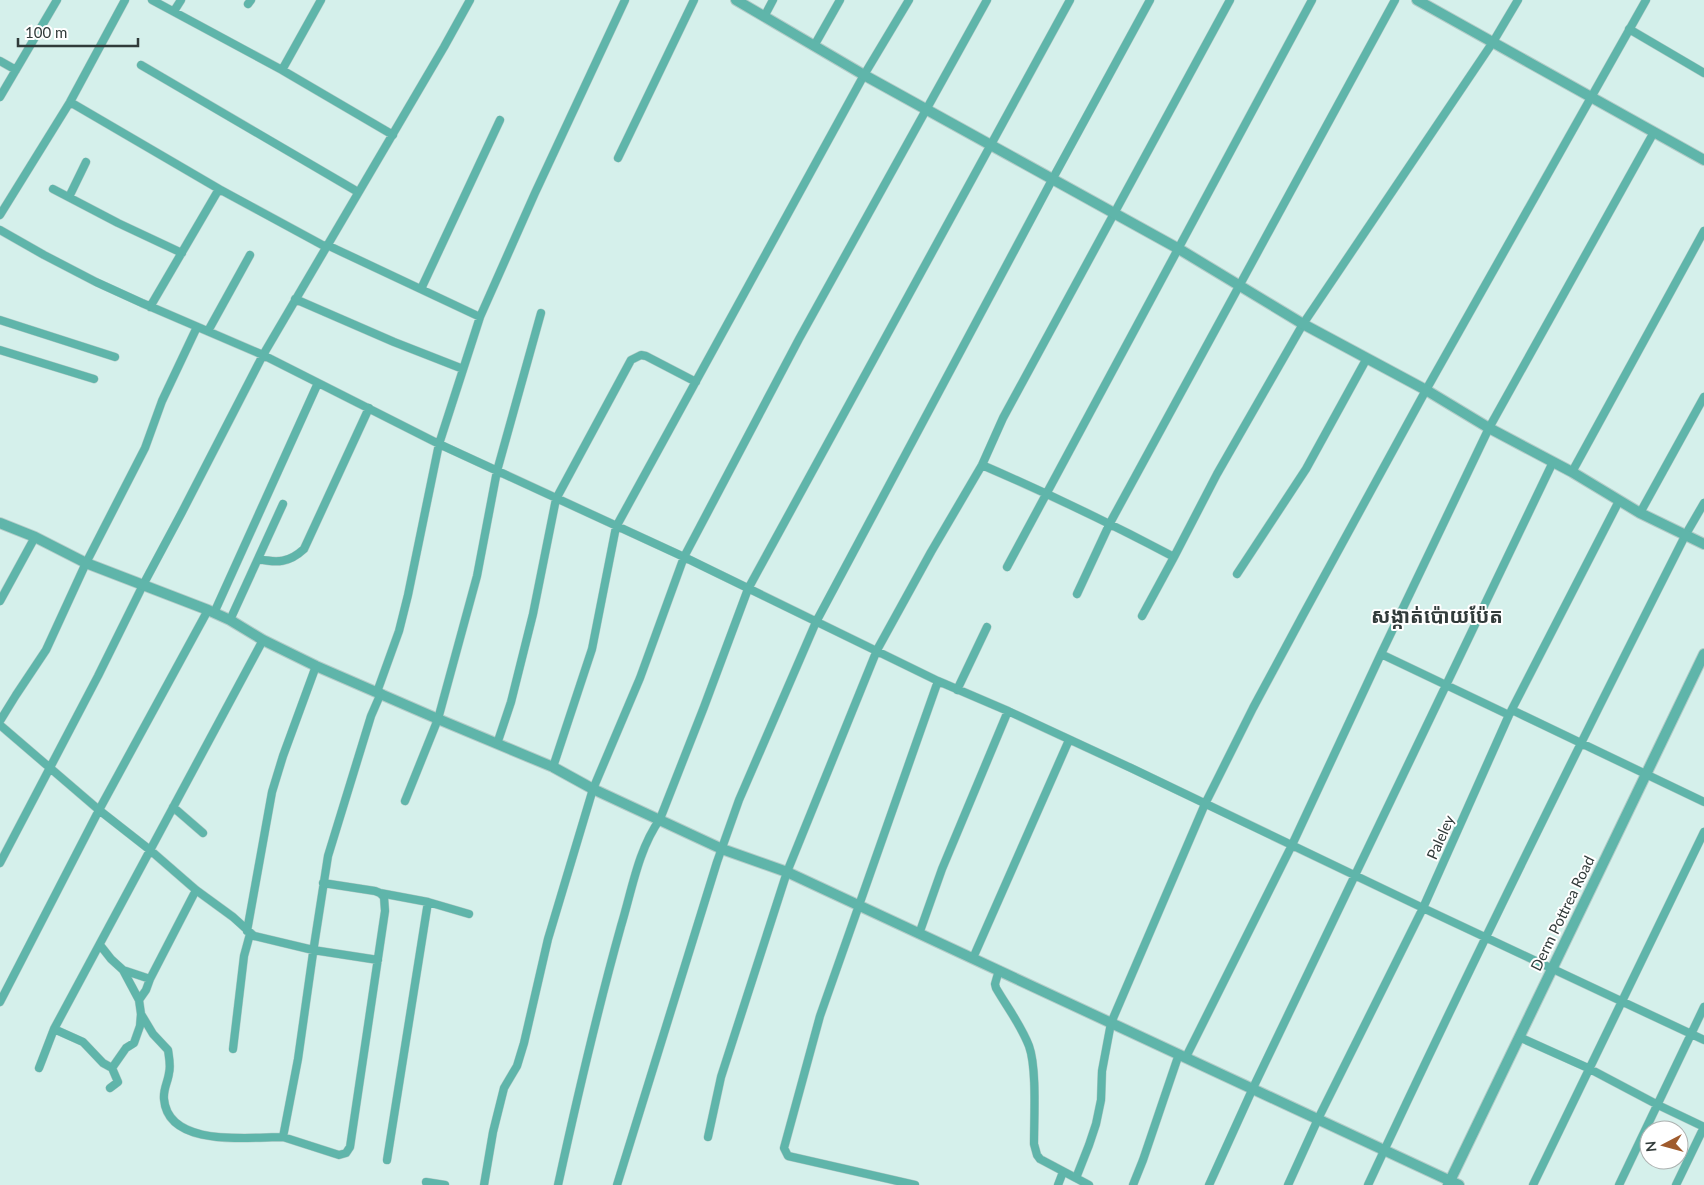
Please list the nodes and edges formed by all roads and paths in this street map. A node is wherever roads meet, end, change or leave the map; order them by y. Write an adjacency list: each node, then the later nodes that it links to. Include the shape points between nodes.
1 (57, 0): 29 (street)
2 (125, 0): 35 (street)
3 (152, 0): 22 (street)
4 (181, 0): 22 (street)
5 (321, 0): 30 (street)
6 (470, 0): 39 (street)
7 (626, 0): 62 (street)
8 (694, 0): 41 (street)
9 (736, 0): 23 (street)
10 (773, 0): 23 (street)
11 (840, 0): 26 (street)
12 (908, 0): 32 (street)
13 (987, 0): 36 (street)
14 (1070, 0): 40 (street)
15 (1150, 0): 44 (street)
16 (1230, 0): 49 (street)
17 (1312, 0): 54 (street)
18 (1395, 0): 57 (street)
19 (1416, 0): 25 (street)
20 (1518, 0): 25 (street)
21 (1646, 0): 24 (street)
22 (174, 11): 30 (street)
23 (764, 17): 26 (street)
24 (1629, 29): 31 (street); 33 (street)
25 (1492, 42): 33 (street); 64 (street)
26 (814, 46): 32 (street)
27 (0, 61): 29 (street)
28 (141, 65): 47 (street)
29 (16, 70): 34 (street)
30 (282, 70): 39 (street)
31 (1704, 73)
32 (864, 76): 36 (street); 73 (street)
33 (1590, 96): 38 (street); 75 (street)
34 (0, 97)
35 (70, 102): 46 (street); 50 (street)
36 (926, 110): 40 (street); 96 (street, via 799,339)
37 (500, 120): 58 (street)
38 (1654, 132): 42 (street); 78 (street)
39 (393, 135): 47 (street)
40 (990, 146): 44 (street); 103 (street)
41 (618, 158)
42 (1704, 160)
43 (86, 162): 48 (street)
44 (1052, 180): 49 (street); 109 (street)
45 (53, 189): 48 (street)
46 (219, 189): 53 (street); 55 (street)
47 (358, 192): 53 (street)
48 (69, 197): 55 (street)
49 (1115, 214): 54 (street); 81 (street, via 1003,418)
50 (0, 215)
51 (0, 230): 60 (street)
52 (1704, 231): 83 (street)
53 (326, 246): 58 (street); 59 (street)
54 (1179, 249): 57 (street); 84 (street)
55 (182, 253): 60 (street)
56 (250, 255): 66 (street)
57 (1240, 286): 64 (street); 91 (street)
58 (421, 289): 62 (street)
59 (295, 299): 68 (street); 71 (street)
60 (150, 307): 65 (street)
61 (541, 312): 82 (street)
62 (480, 317): 71 (street)
63 (0, 320): 69 (street)
64 (1304, 324): 70 (street); 97 (street, via 1217,474)
65 (197, 327): 66 (street); 99 (street, via 162,401 145,448)
66 (208, 332): 68 (street)
67 (0, 350): 72 (street)
68 (263, 355): 74 (street); 102 (street)
69 (115, 357)
70 (1367, 358): 75 (street); 101 (street, via 1306,469)
71 (463, 369): 79 (street)
72 (94, 379)
73 (696, 382): 85 (street, via 646,356 631,360); 92 (street)
74 (318, 383): 77 (street); 106 (street)
75 (1426, 390): 78 (street); 133 (street)
76 (1704, 397): 89 (street)
77 (369, 408): 79 (street); 98 (street, via 304,549 296,557 279,562)
78 (1489, 428): 80 (street); 113 (street)
79 (439, 444): 82 (street); 119 (street, via 408,595)
80 (1553, 462): 83 (street); 117 (street)
81 (982, 465): 84 (street); 112 (street)
82 (496, 471): 85 (street); 122 (street, via 478,576)
83 (1572, 472): 86 (street)
84 (1047, 493): 91 (street); 100 (street)
85 (556, 499): 92 (street); 126 (street, via 533,614)
86 (1619, 500): 89 (street); 121 (street, Paleley)
87 (1704, 503): 93 (street)
88 (282, 504): 98 (street)
89 (1640, 513): 93 (street)
90 (0, 523): 94 (street)
91 (1110, 523): 97 (street); 104 (street)
92 (616, 527): 96 (street); 128 (street, via 592,650)
93 (1686, 534): 95 (street); 125 (street)
94 (35, 537): 99 (street); 105 (street)
95 (1704, 544)
96 (684, 558): 103 (street); 130 (street, via 640,678)
97 (1174, 558): 107 (street)
98 (258, 559): 108 (street)
99 (86, 563): 102 (street); 123 (street, via 46,650)
100 (1007, 568)
101 (1237, 574)
102 (144, 585): 106 (street); 127 (street)
103 (748, 589): 109 (street); 136 (street)
104 (1077, 594)
105 (0, 601)
106 (211, 612): 108 (street); 135 (street)
107 (1142, 616)
108 (230, 620): 111 (street)
109 (816, 622): 112 (street); 140 (street, via 739,800)
110 (987, 627): 118 (street)
111 (262, 640): 115 (street); 134 (street)
112 (877, 650): 116 (street); 143 (street)
113 (1381, 654): 117 (street); 139 (street)
114 (1704, 654): 129 (street, Derm Pottrea Road)
115 (316, 666): 119 (street); 152 (street, via 272,792)
116 (938, 681): 118 (street); 149 (street)
117 (1447, 685): 121 (street); 144 (street)
118 (957, 690): 120 (street)
119 (379, 693): 122 (street); 145 (street, via 334,834)
120 (1008, 711): 124 (street); 153 (street, via 942,869)
121 (1510, 713): 125 (street); 150 (street, Paleley)
122 (438, 719): 126 (street); 131 (street)
123 (0, 723): 127 (street)
124 (1069, 740): 133 (street); 157 (street)
125 (1580, 743): 129 (street); 154 (street)
126 (497, 744): 128 (street)
127 (49, 767): 135 (street); 142 (street)
128 (553, 767): 130 (street)
129 (1646, 774): 132 (street); 159 (street, Derm Pottrea Road)
130 (594, 789): 136 (street); 192 (street, via 548,939 524,1043 504,1088)
131 (405, 801)
132 (1704, 802)
133 (1205, 804): 139 (street); 168 (street)
134 (173, 807): 138 (street); 141 (street)
135 (99, 810): 141 (street); 165 (street)
136 (660, 819): 140 (street); 193 (street, via 649,834 641,857 611,962)
137 (1704, 832): 164 (street)
138 (203, 833)
139 (1292, 845): 144 (street); 174 (street)
140 (722, 849): 143 (street); 194 (street)
141 (150, 850): 146 (street); 155 (street)
142 (0, 863)
143 (787, 872): 149 (street); 184 (street, via 721,1077)
144 (1356, 875): 150 (street); 179 (street)
145 (323, 883): 147 (street); 156 (street)
146 (196, 890): 152 (street); 162 (street)
147 (380, 893): 148 (street); 158 (street, via 385,906)
148 (428, 902): 151 (street); 186 (street)
149 (858, 905): 153 (street); 195 (street, via 820,1016 784,1148 788,1156)
150 (1423, 908): 154 (street); 181 (street, Paleley)
151 (469, 914)
152 (249, 932): 156 (street, via 261,939); 173 (street)
153 (919, 934): 157 (street)
154 (1486, 937): 159 (street); 185 (street)
155 (100, 945): 160 (street); 169 (street)
156 (313, 950): 158 (street); 183 (street)
157 (973, 958): 161 (street)
158 (378, 960): 183 (street, via 350,1147 339,1155)
159 (1552, 968): 164 (street); 171 (street, Derm Pottrea Road)
160 (123, 970): 162 (street); 163 (street)
161 (999, 970): 168 (street); 187 (street, via 996,988 1029,1046 1037,1155)
162 (150, 979): 163 (street)
163 (139, 1000): 167 (street)
164 (1621, 1001): 170 (street); 177 (street)
165 (0, 1002)
166 (1704, 1006): 170 (street)
167 (141, 1014): 176 (street, via 134,1043 126,1048); 183 (street, via 168,1050 170,1070 164,1098 170,1115 179,1125 207,1137)
168 (1111, 1023): 174 (street); 188 (street, via 1096,1124)
169 (54, 1029): 175 (street); 176 (street, via 83,1042)
170 (1691, 1034): 172 (street); 180 (street)
171 (1519, 1037): 177 (street); 190 (street, Derm Pottrea Road)
172 (1704, 1040)
173 (233, 1049)
174 (1182, 1055): 179 (street); 198 (street)
175 (39, 1068)
176 (112, 1068): 178 (street, via 118,1082)
177 (1588, 1068): 180 (street); 202 (street)
178 (110, 1088)
179 (1253, 1088): 181 (street); 199 (street)
180 (1658, 1105): 182 (street); 203 (street)
181 (1318, 1119): 185 (street); 200 (street, Paleley)
182 (1704, 1127): 204 (street)
183 (283, 1138)
184 (708, 1138)
185 (1385, 1150): 190 (street); 201 (street)
186 (387, 1160)
187 (1063, 1172): 188 (street); 196 (street)
188 (1076, 1178): 197 (street)
189 (426, 1182): 191 (street)
190 (1452, 1184)
191 (445, 1185)
192 (484, 1185)
193 (558, 1185)
194 (617, 1185)
195 (915, 1185)
196 (1058, 1185)
197 (1089, 1185)
198 (1133, 1185)
199 (1209, 1185)
200 (1288, 1185)
201 (1368, 1185)
202 (1533, 1185)
203 (1619, 1185)
204 (1676, 1185)

